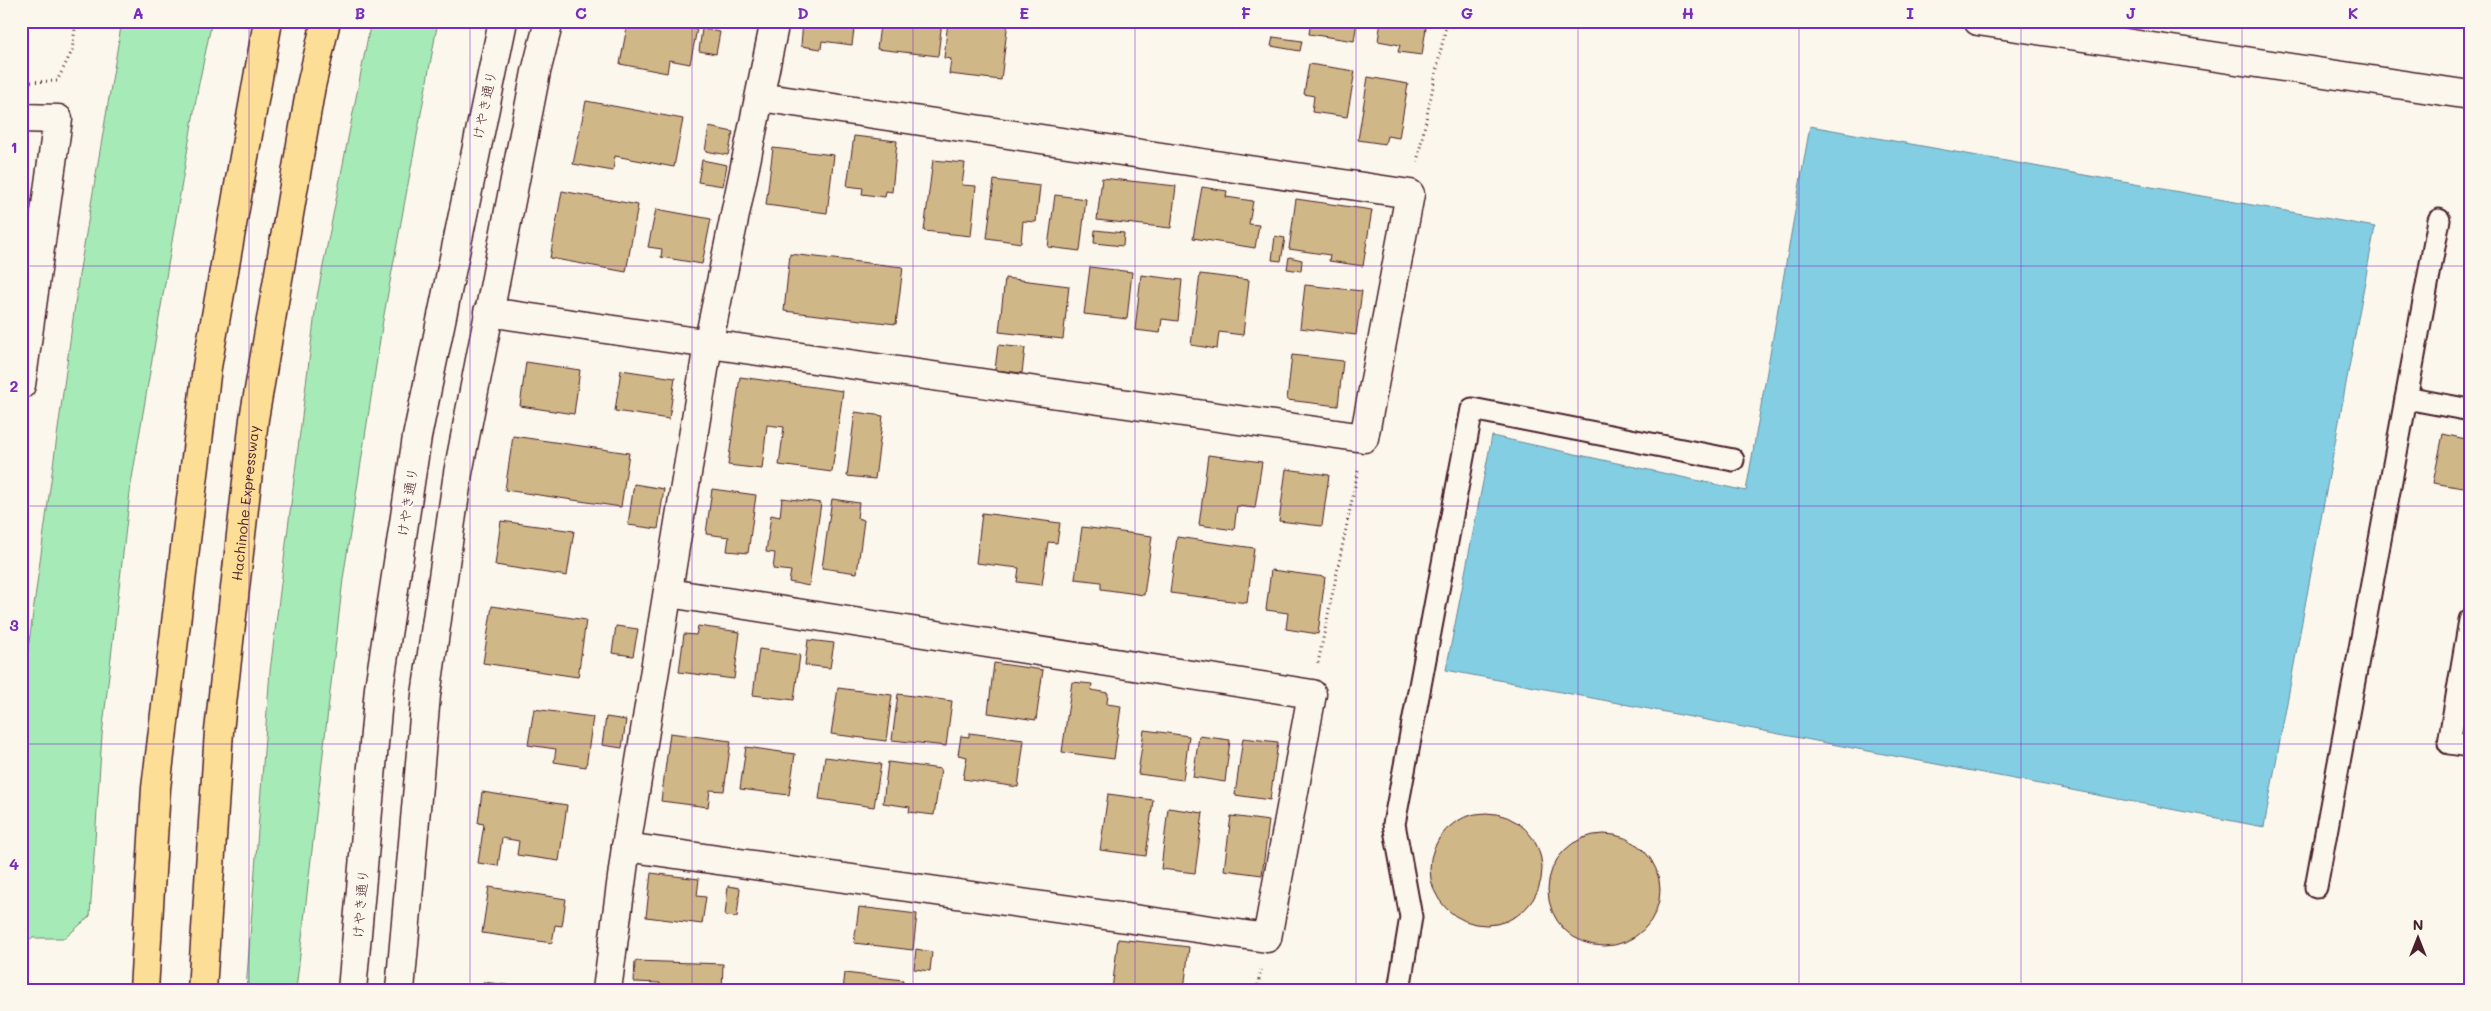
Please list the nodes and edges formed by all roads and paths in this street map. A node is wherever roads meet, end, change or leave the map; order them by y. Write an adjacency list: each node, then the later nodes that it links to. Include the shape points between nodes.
1 (76, 21): 9 (path, via 72,51 57,81)
2 (268, 21): 28 (highway, via 207,367 156,788)
3 (326, 21): 29 (highway, Hachinohe Expressway, via 311,86 254,419 219,730)
4 (503, 21): 30 (street, けやき通り, via 412,466 378,688)
5 (549, 21): 15 (street)
6 (775, 21): 11 (street)
7 (1447, 21): 13 (path)
8 (1978, 21): 10 (street)
9 (21, 82)
10 (2470, 95)
11 (760, 97): 13 (street); 16 (street)
12 (21, 118): 17 (street, via 58,119)
13 (1410, 194): 20 (street)
14 (2439, 220): 18 (lane)
15 (488, 312): 16 (street); 31 (street, via 458,473 426,695)
16 (708, 345): 20 (street); 22 (street)
17 (21, 385)
18 (2406, 398): 19 (lane); 27 (lane)
19 (2470, 410)
20 (1364, 438): 24 (path)
21 (1733, 460): 33 (lane, via 1472,409 1394,824 1411,917)
22 (669, 593): 24 (street); 26 (street)
23 (2470, 620): 25 (lane, via 2449,743)
24 (1312, 694): 26 (street, via 1267,938)
25 (2470, 746)
26 (626, 847): 32 (street)
27 (2316, 887)
28 (144, 990)
29 (202, 990)
30 (352, 990)
31 (400, 990)
32 (607, 990)
33 (1399, 990)

